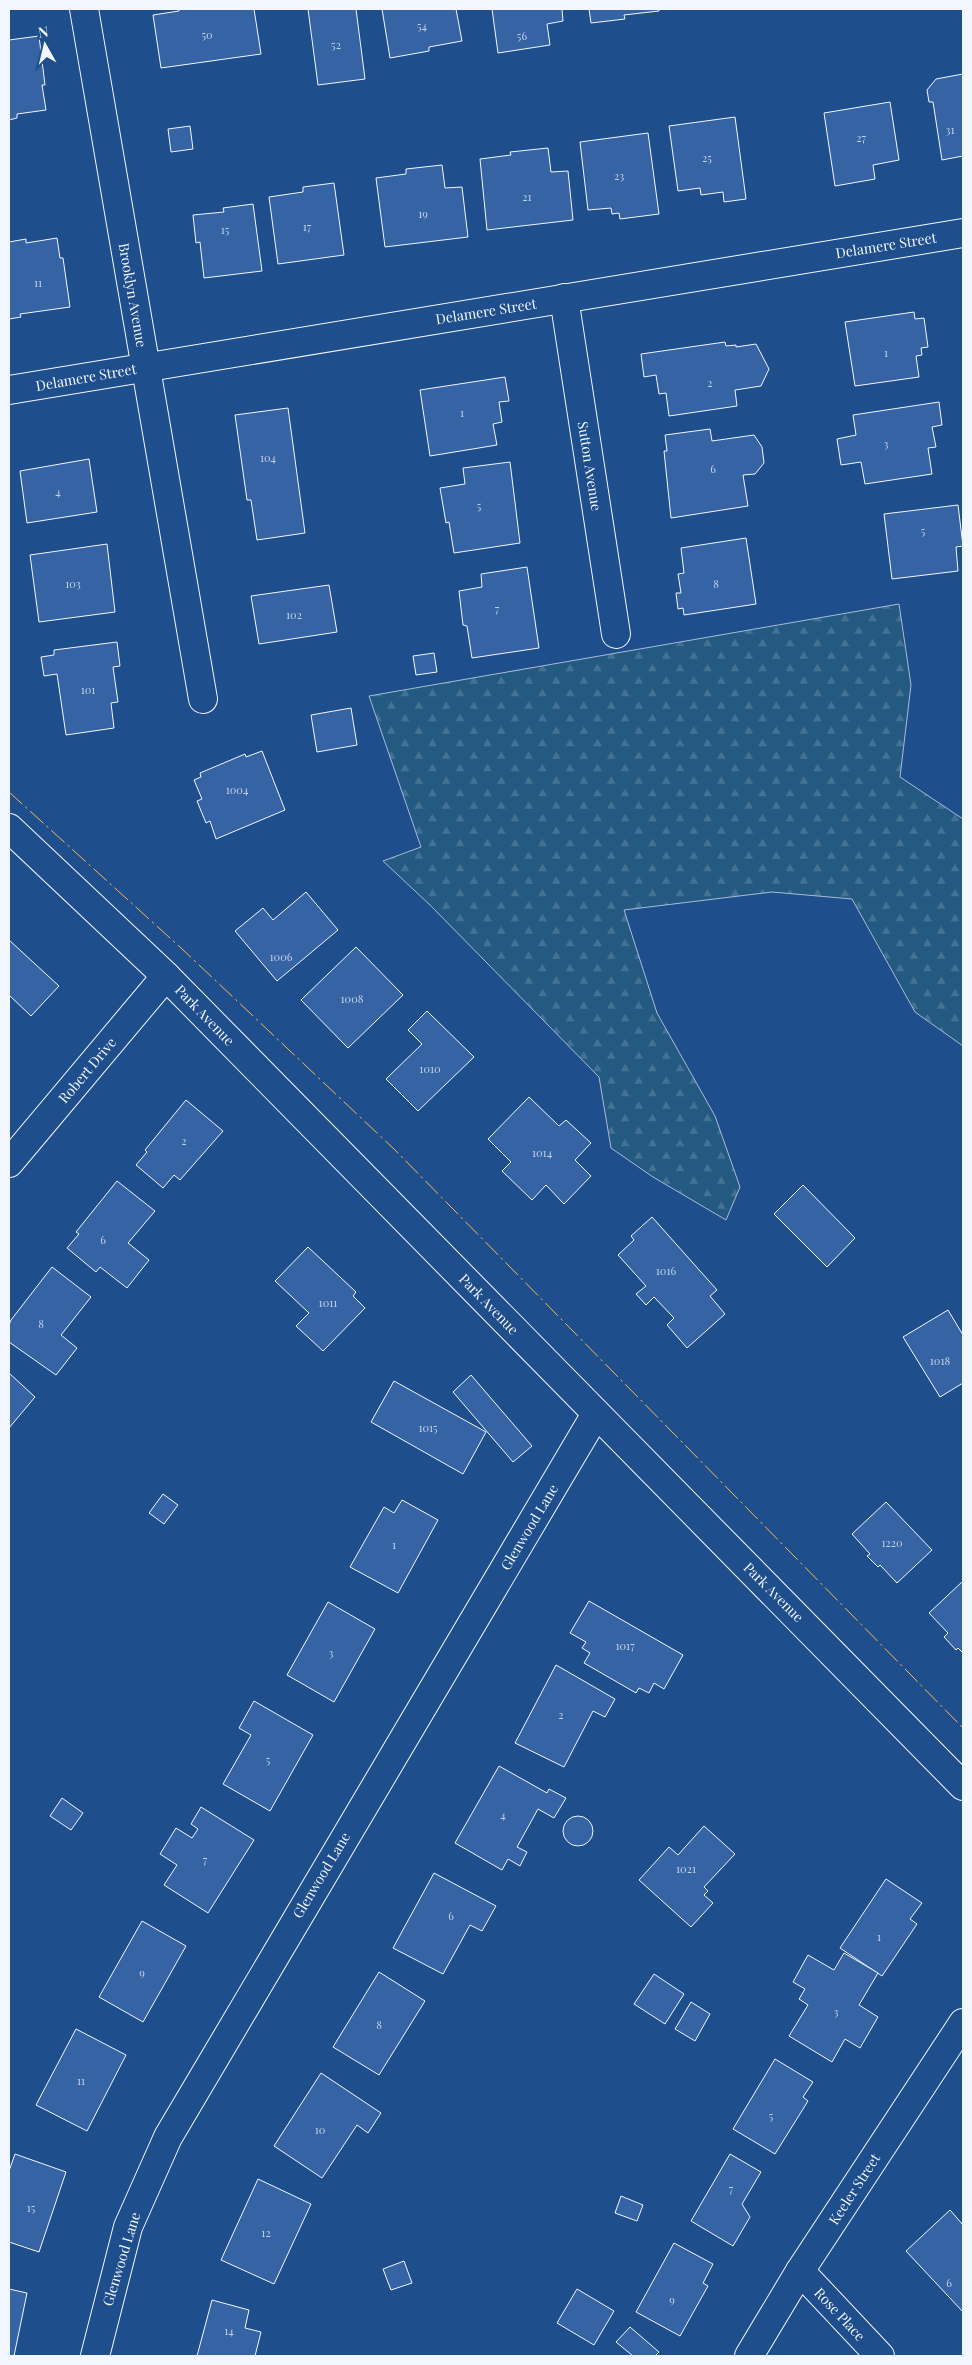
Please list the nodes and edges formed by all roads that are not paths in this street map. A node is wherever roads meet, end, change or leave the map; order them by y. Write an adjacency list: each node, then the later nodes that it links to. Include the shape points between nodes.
1 (84, 9): 4 (street, Brooklyn Avenue)
2 (963, 233): 3 (street, Delamere Street)
3 (564, 298): 4 (street, Delamere Street); 6 (street, Sutton Avenue)
4 (146, 367): 5 (street, Delamere Street); 7 (street, Brooklyn Avenue)
5 (9, 390)
6 (616, 634)
7 (203, 699)
8 (9, 828): 9 (street, Park Avenue)
9 (166, 976): 10 (street, Robert Drive); 11 (street, Park Avenue)
10 (9, 1163)
11 (596, 1414): 12 (street, Park Avenue); 15 (street, Glenwood Lane, via 168,2137 128,2227)
12 (963, 1786)
13 (963, 2023): 14 (street, Keeler Street)
14 (800, 2271): 16 (street, Keeler Street); 17 (street, Rose Place)
15 (95, 2356)
16 (748, 2356)
17 (880, 2356)

